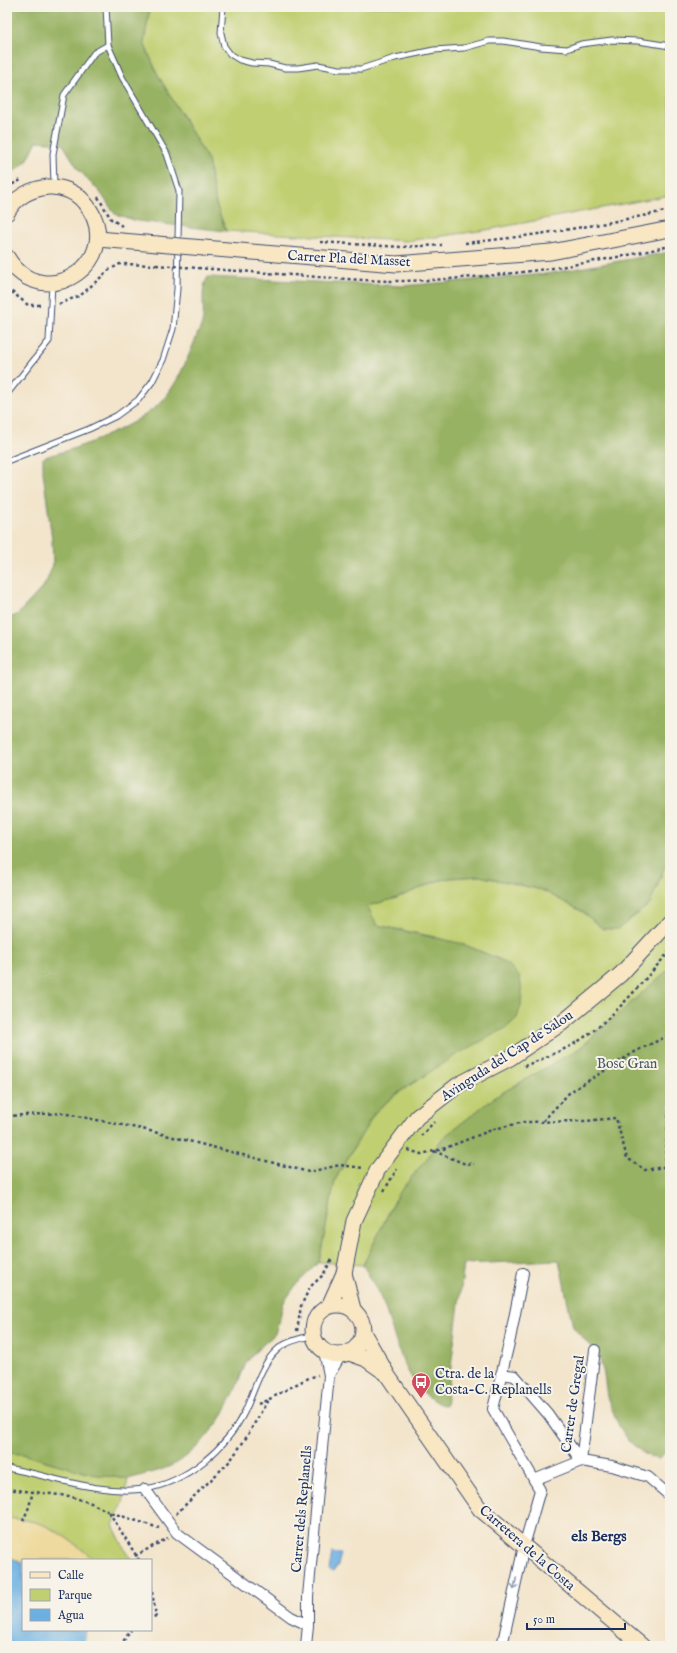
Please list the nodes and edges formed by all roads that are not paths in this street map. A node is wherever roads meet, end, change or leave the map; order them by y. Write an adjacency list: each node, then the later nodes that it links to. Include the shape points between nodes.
1 (106, 7): 3 (lane)
2 (223, 7): 4 (lane, via 221,33 224,46 230,54 240,60 285,68 318,65 339,69 361,69 395,58 434,50 464,48 503,40 567,49 581,44 612,40)
3 (108, 45): 5 (lane, via 94,53 64,95 53,154); 12 (lane, via 122,77 167,154 179,191 177,289 173,329 163,360 152,382 138,400 116,416 89,429)
4 (670, 46)
5 (54, 187): 6 (street, via 37,188 22,195); 8 (street, via 68,190 81,198 91,210)
6 (7, 213)
7 (670, 229): 8 (street, Carrer Pla del Masset, bridge, via 551,252 396,264)
8 (98, 239): 10 (street, via 95,252 78,274)
9 (7, 257): 10 (street, via 12,266 24,276 37,282)
10 (52, 283): 11 (lane, via 49,341)
11 (7, 394)
12 (7, 461)
13 (670, 921): 14 (street, Avinguda del Cap de Salou, via 621,974 562,1024 510,1058 458,1085 417,1117 378,1169 354,1221)
14 (344, 1273): 16 (street, Avinguda del Cap de Salou); 17 (street, Avinguda del Cap de Salou)
15 (523, 1273): 24 (street)
16 (329, 1306): 17 (street, via 341,1304); 19 (street, via 318,1313 313,1323)
17 (353, 1309): 18 (street, via 362,1321)
18 (364, 1334): 22 (street, via 358,1346); 25 (street, Carretera de la Costa)
19 (313, 1336): 21 (street); 29 (lane, via 286,1343 277,1349 236,1426 222,1445 204,1462 164,1484)
20 (595, 1350): 26 (street, Carrer de Gregal)
21 (324, 1351): 22 (street, via 337,1355); 23 (street, Carrer dels Replanells)
22 (345, 1354): 23 (street, Carrer dels Replanells); 25 (street, Carretera de la Costa, via 366,1359)
23 (329, 1374): 32 (street, Carrer dels Replanells, via 308,1596)
24 (501, 1374): 26 (street, via 515,1376 548,1414); 28 (street, via 493,1409)
25 (388, 1376): 31 (street, Carretera de la Costa, via 480,1509)
26 (581, 1461): 28 (street, Carrer de Gregal); 30 (street, via 612,1466 648,1477)
27 (7, 1468): 29 (lane, via 89,1486 122,1490)
28 (534, 1480): 31 (street, via 540,1490)
29 (145, 1489): 32 (street, via 177,1532 291,1618)
30 (670, 1496)
31 (524, 1546): 34 (street, one-way to 34); 35 (street, Carretera de la Costa)
32 (308, 1625): 33 (street, Carrer dels Replanells)
33 (306, 1646)
34 (502, 1646)
35 (642, 1646)

